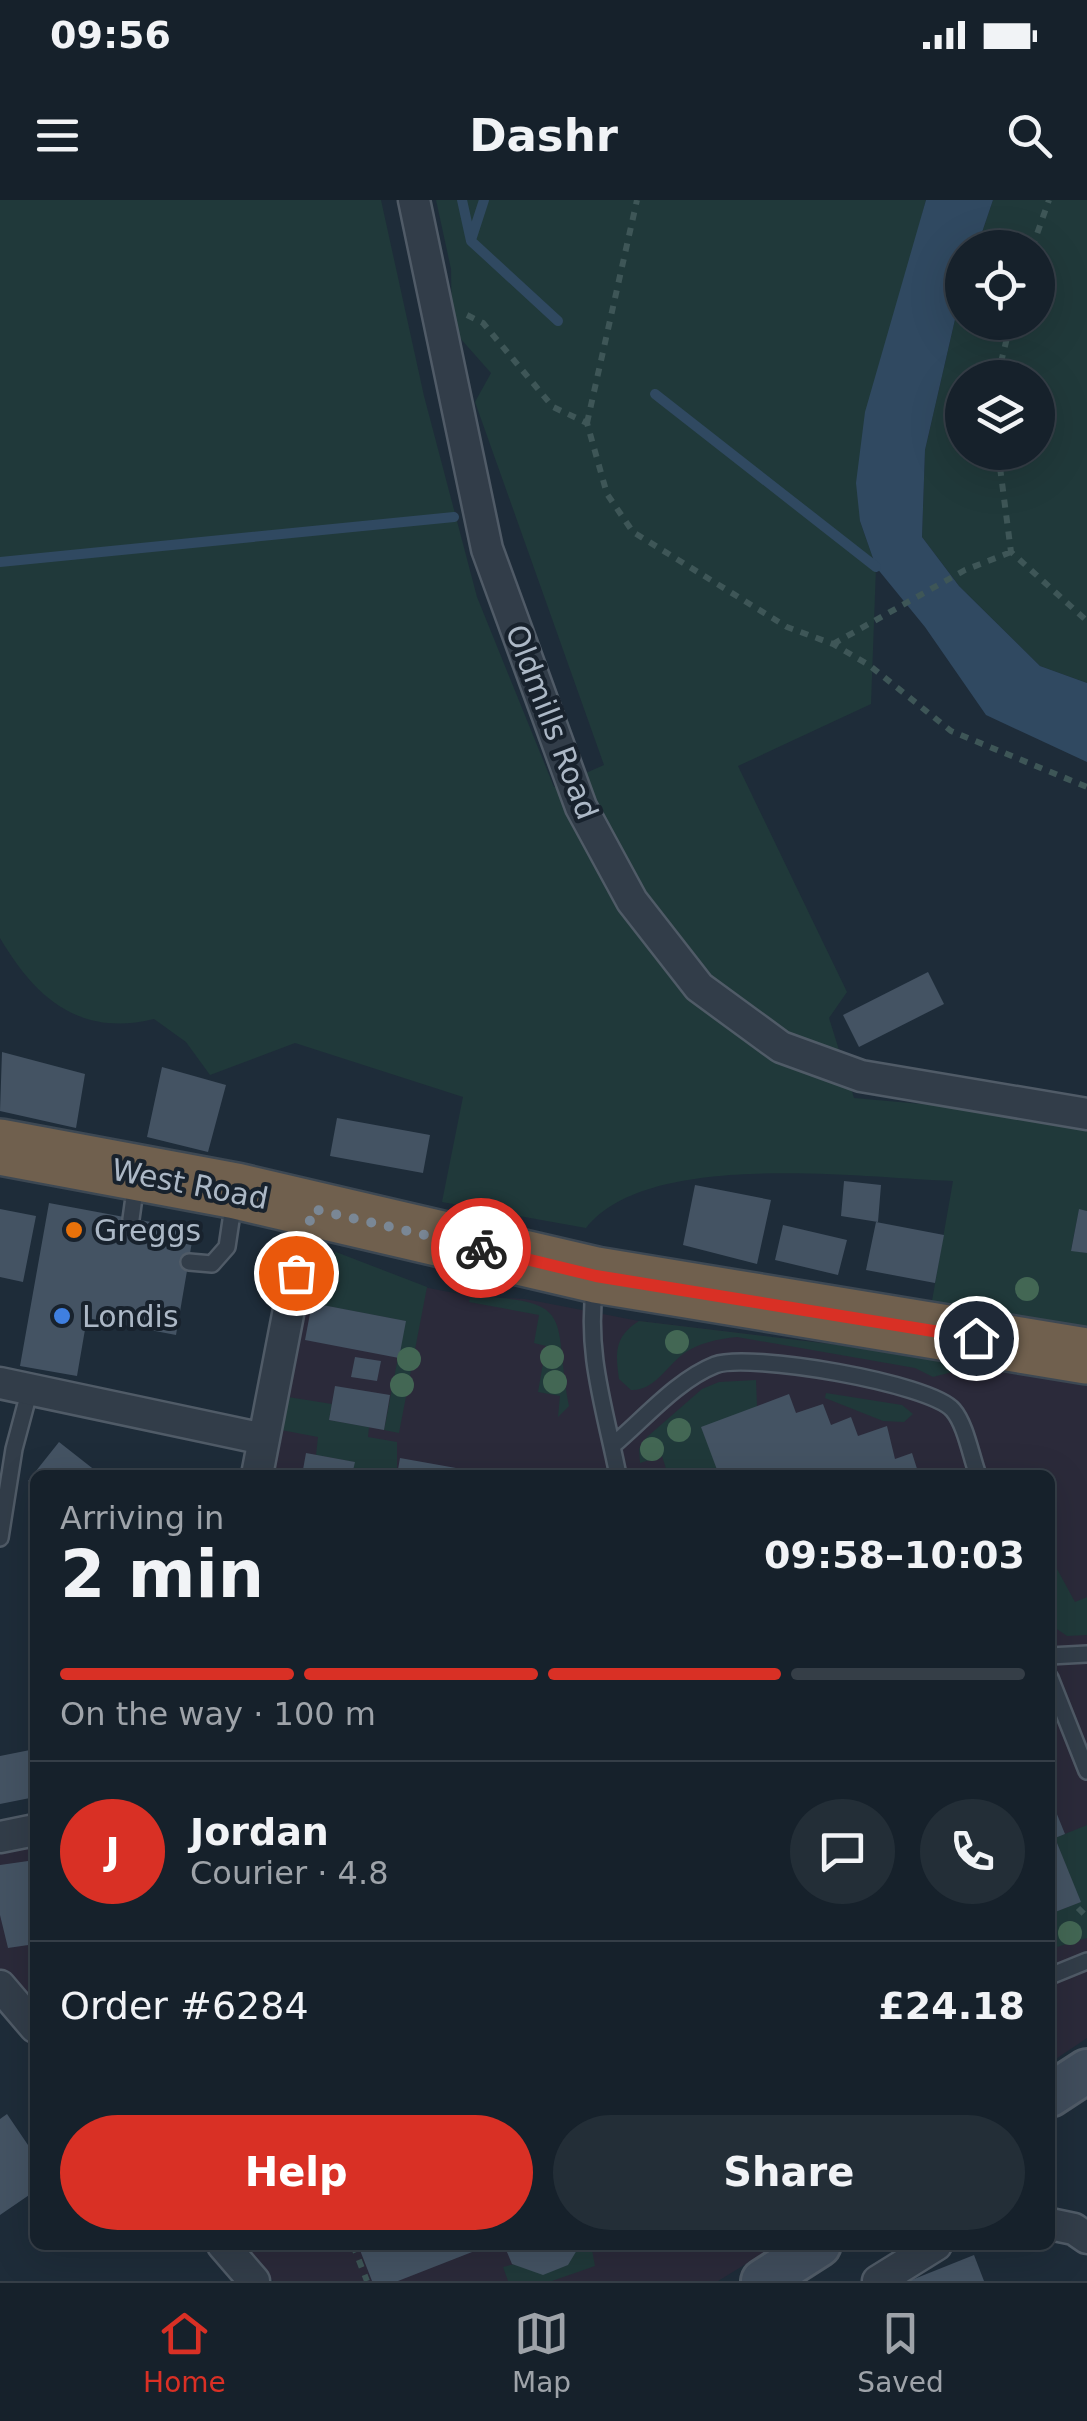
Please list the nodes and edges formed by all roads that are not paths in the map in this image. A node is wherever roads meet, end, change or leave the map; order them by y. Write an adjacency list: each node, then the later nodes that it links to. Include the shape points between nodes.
1 (414, 200): 2 (street, Oldmills Road, via 487,549 581,806 632,901 699,987 781,1047 861,1076)
2 (1087, 1114)
3 (0, 1147): 4 (highway, West Road, via 134,1196)
4 (236, 1191): 5 (highway, West Road); 6 (lane, via 227,1247 212,1264)
5 (313, 1209): 7 (highway, West Road); 10 (street)
6 (189, 1262)
7 (596, 1276): 8 (highway, West Road); 11 (lane, via 589,1326)
8 (1087, 1356)
9 (15, 1386): 10 (street); 15 (lane, via 14,1449)
10 (264, 1439): 12 (street)
11 (612, 1446): 13 (lane); 14 (lane, via 696,1375 731,1361 924,1394 954,1411)
12 (258, 1470)
13 (617, 1470)
14 (976, 1470)
15 (0, 1538)
16 (1087, 1654): 17 (lane)
17 (1055, 1656)
18 (1055, 1691): 19 (lane)
19 (1087, 1771)
20 (30, 1831): 21 (street)
21 (0, 1837)
22 (1087, 1961): 23 (lane)
23 (1055, 1974)
24 (0, 1986): 25 (street)
25 (30, 2021)
26 (1087, 2071): 27 (main road)
27 (1055, 2092)
28 (1055, 2225): 29 (street)
29 (1087, 2238)
30 (227, 2250): 33 (street)
31 (811, 2250): 34 (main road)
32 (928, 2250): 35 (street)
33 (254, 2281)
34 (764, 2281)
35 (878, 2281)

